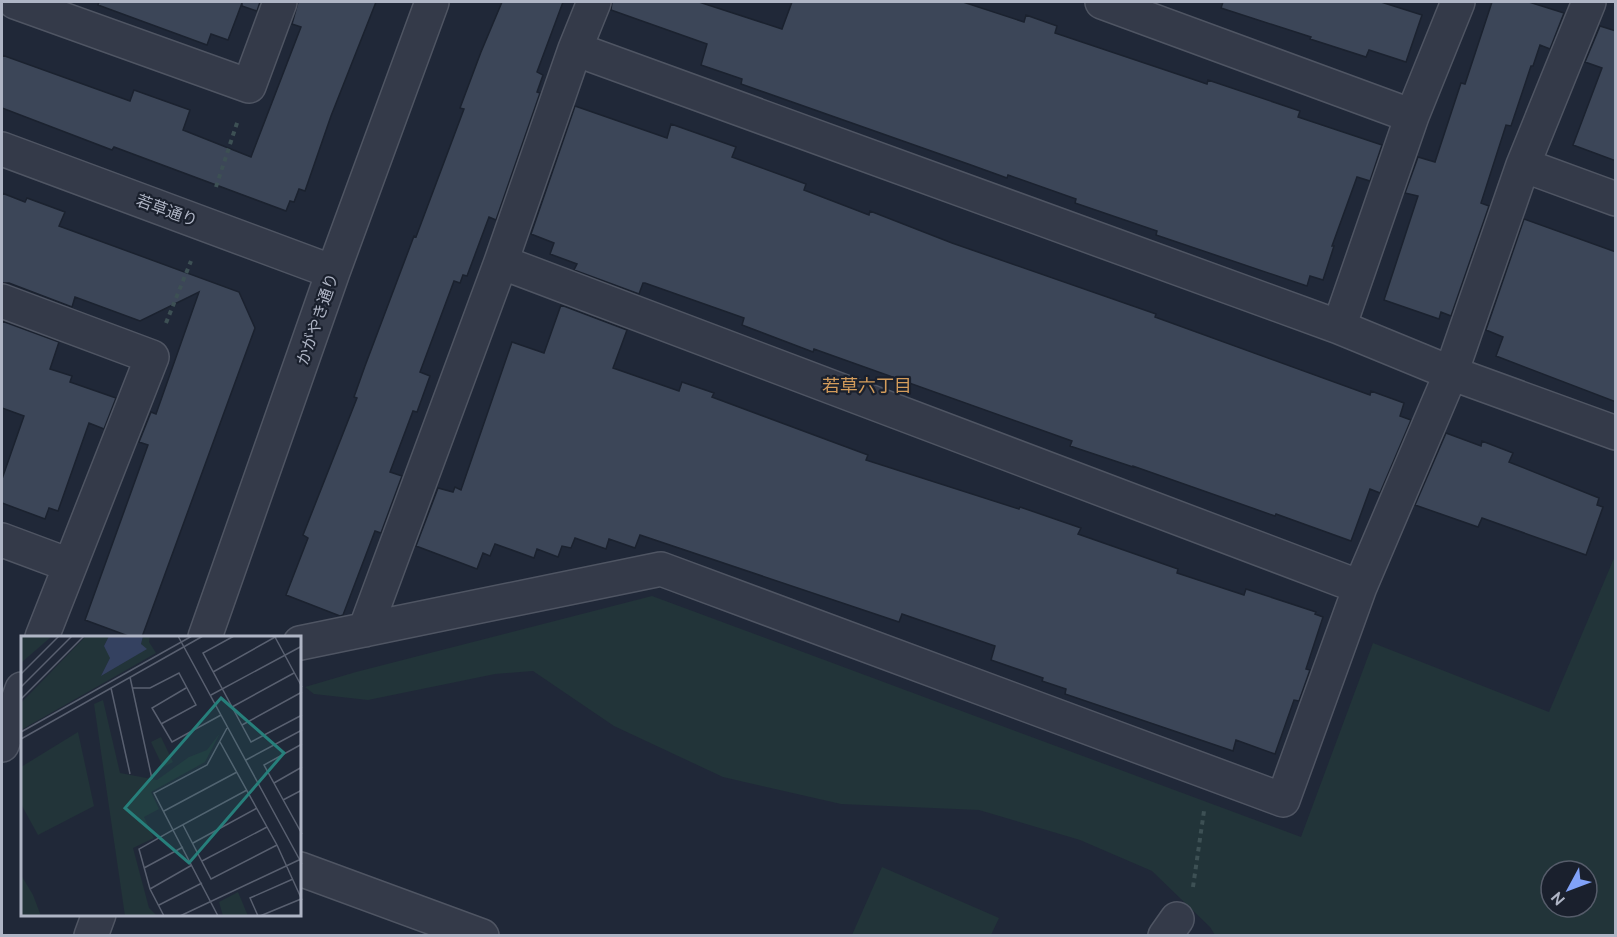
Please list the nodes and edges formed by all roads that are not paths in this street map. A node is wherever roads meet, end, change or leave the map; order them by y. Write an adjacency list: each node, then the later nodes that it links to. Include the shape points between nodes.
1 (15, 2): 2 (street, via 249,86)
2 (280, 2)
3 (432, 2): 14 (street, かがやき通り)
4 (594, 2): 8 (street)
5 (1102, 2): 9 (street)
6 (1458, 2): 9 (street)
7 (1589, 2): 11 (street)
8 (575, 50): 13 (street); 16 (street)
9 (1412, 116): 16 (street)
10 (2, 149): 14 (street, 若草通り)
11 (1523, 165): 12 (street); 17 (street)
12 (1616, 199)
13 (501, 262): 21 (street); 22 (street)
14 (333, 272): 24 (street, かがやき通り)
15 (2, 301): 20 (street, via 152,357)
16 (1339, 327): 17 (street)
17 (1451, 373): 18 (street); 21 (street)
18 (1616, 433)
19 (2, 540): 20 (street)
20 (69, 565): 23 (street)
21 (1360, 587): 22 (street, via 1283,800 661,569)
22 (365, 630): 25 (street)
23 (42, 636)
24 (206, 636)
25 (302, 643)
26 (21, 692): 27 (street)
27 (2, 745)
28 (302, 870): 31 (street)
29 (99, 916): 30 (street)
30 (91, 936)
31 (482, 936)

